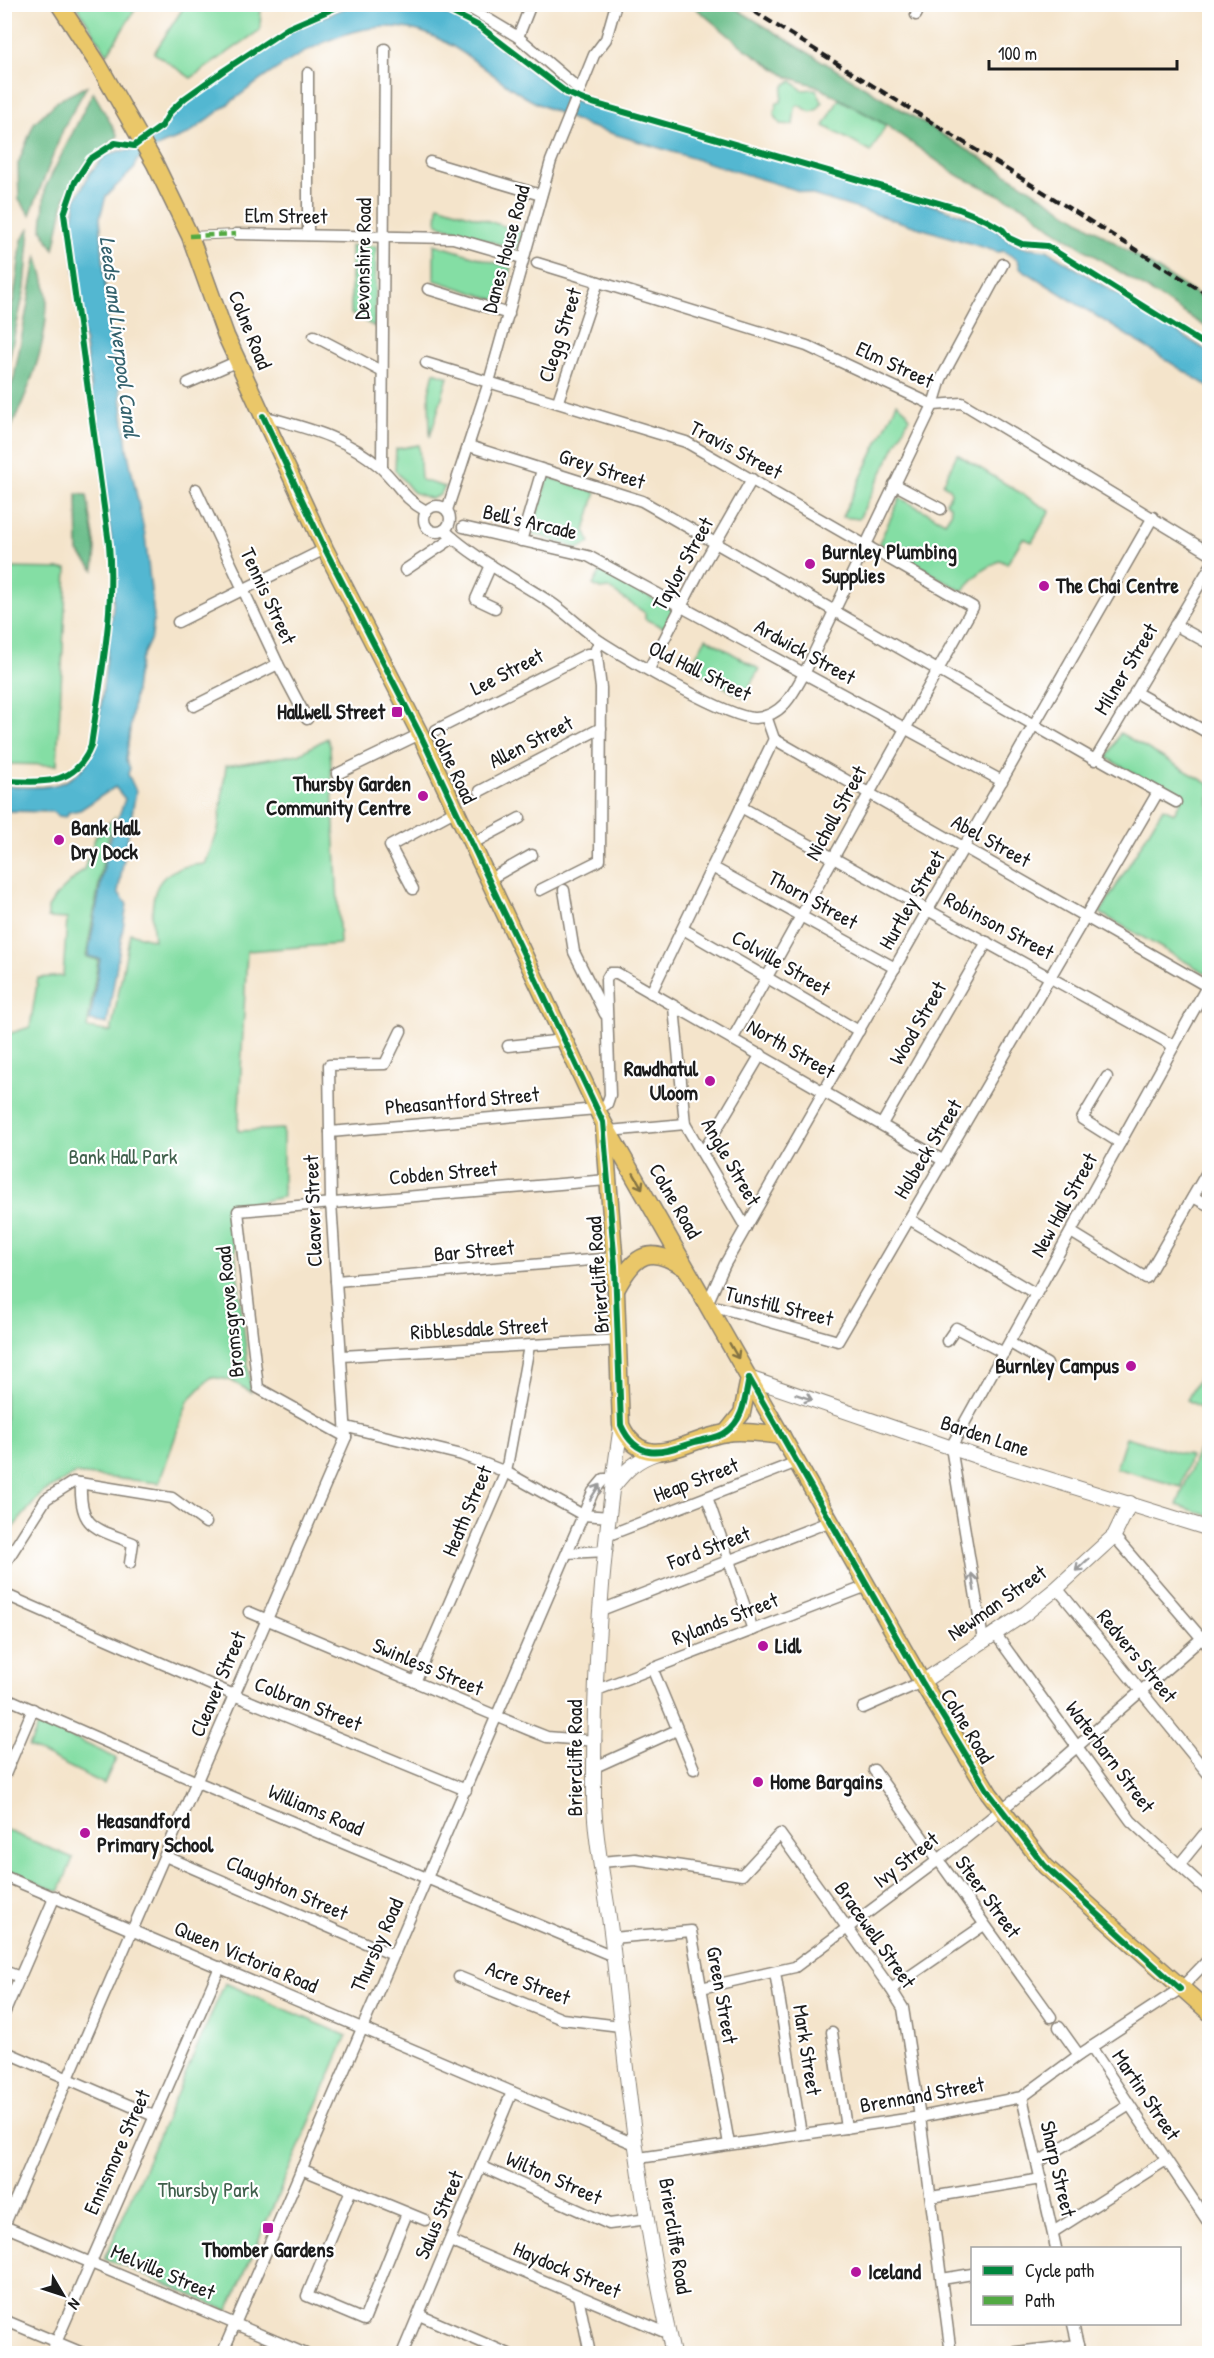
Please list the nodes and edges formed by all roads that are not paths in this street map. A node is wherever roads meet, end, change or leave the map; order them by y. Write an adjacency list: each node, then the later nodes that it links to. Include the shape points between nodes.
1 (59, 4): 15 (main road, Colne Road, via 102,70)
2 (463, 4): 7 (street)
3 (531, 4): 7 (street)
4 (616, 4): 10 (street, Danes House Road, via 606,39 594,55)
5 (921, 4): 6 (street)
6 (916, 15)
7 (518, 37): 10 (street)
8 (385, 49): 16 (street, Devonshire Road)
9 (308, 73): 14 (street)
10 (580, 92): 12 (street, Danes House Road)
11 (430, 162): 12 (street)
12 (541, 195): 17 (street, Danes House Road)
13 (236, 234): 14 (street, Elm Street); 15 (street, Elm Street)
14 (308, 235): 16 (street, Elm Street)
15 (190, 236): 24 (main road, Colne Road)
16 (383, 238): 17 (street, Elm Street, via 453,238); 26 (street, Devonshire Road)
17 (522, 258): 22 (street, Danes House Road)
18 (537, 263): 20 (street, Elm Street)
19 (1003, 264): 30 (street, Old Hall Street, via 941,379)
20 (598, 282): 29 (street, Clegg Street); 30 (street, Elm Street, via 807,346)
21 (428, 289): 22 (street)
22 (509, 314): 27 (street, Danes House Road)
23 (314, 336): 26 (street)
24 (238, 361): 28 (street); 31 (main road, Colne Road)
25 (426, 363): 27 (street, Travis Street)
26 (381, 371): 33 (street, Devonshire Road)
27 (489, 382): 29 (street, Travis Street); 32 (street, Danes House Road)
28 (188, 383)
29 (558, 401): 35 (street, Travis Street, via 686,442)
30 (933, 405): 36 (street, Old Hall Street); 41 (street, Elm Street, via 962,403)
31 (263, 416): 33 (street, via 322,432 352,446); 47 (main road, Colne Road)
32 (469, 446): 34 (street, Grey Street); 39 (street, Danes House Road)
33 (382, 468): 40 (street, via 409,502)
34 (542, 470): 44 (street); 45 (street, Grey Street, via 642,501)
35 (752, 479): 45 (street, Taylor Street); 46 (street, Travis Street)
36 (894, 483): 38 (street); 46 (street, Old Hall Street)
37 (196, 489): 53 (street, Tennis Street)
38 (941, 509)
39 (447, 510): 40 (street, via 435,506); 43 (street)
40 (426, 512): 43 (street, via 426,527)
41 (1153, 517): 48 (street, Elm Street); 71 (street, Hurtley Street)
42 (463, 527): 44 (street, Bell's Arcade)
43 (449, 534): 50 (street, Old Hall Street); 52 (street)
44 (521, 541): 49 (street, Bell's Arcade)
45 (716, 543): 54 (street, Taylor Street); 57 (street, Grey Street)
46 (864, 545): 55 (street, Travis Street); 57 (street, Old Hall Street)
47 (325, 549): 53 (street); 74 (main road, Colne Road)
48 (1209, 553)
49 (588, 556): 54 (street, Ardwick Street)
50 (491, 565): 56 (street, via 476,599); 60 (street, Old Hall Street, via 553,604)
51 (1209, 567): 59 (street, Milner Street)
52 (405, 570)
53 (244, 589): 58 (street); 63 (street, Tennis Street)
54 (681, 607): 65 (street, Taylor Street); 66 (street, Ardwick Street)
55 (973, 607): 64 (street, Nicholl Street)
56 (495, 608)
57 (833, 610): 64 (street, Grey Street); 66 (street, Old Hall Street)
58 (178, 622)
59 (1175, 624): 61 (street); 67 (street, Milner Street)
60 (601, 642): 62 (street); 65 (street, Old Hall Street)
61 (1209, 644)
62 (597, 654): 72 (street); 74 (street, Lee Street, via 587,654)
63 (278, 664): 68 (street); 70 (street, Tennis Street)
64 (939, 668): 71 (street, Grey Street); 73 (street, Nicholl Street)
65 (650, 669): 69 (street, Old Hall Street, via 729,711 754,718)
66 (804, 674): 69 (street, Old Hall Street, via 791,697 775,713); 73 (street, Ardwick Street)
67 (1135, 692): 75 (street); 77 (street, Milner Street)
68 (194, 706)
69 (766, 716): 76 (street)
70 (307, 719)
71 (1035, 725): 77 (street, Grey Street); 79 (street, Hurtley Street)
72 (601, 728): 80 (street, Allen Street); 94 (street, via 600,860)
73 (905, 729): 79 (street, Ardwick Street); 82 (street, Nicholl Street)
74 (428, 732): 78 (street); 85 (main road, Colne Road)
75 (1209, 734)
76 (774, 740): 82 (street, Abel Street); 84 (street)
77 (1095, 758): 81 (street, Grey Street)
78 (337, 774)
79 (1002, 782): 88 (street, Hurtley Street)
80 (480, 791)
81 (1158, 792): 83 (street, Grey Street); 98 (street, Holbeck Street)
82 (870, 793): 88 (street, Abel Street); 90 (street, Nicholl Street)
83 (1176, 802)
84 (741, 807): 90 (street, Robinson Street); 91 (street)
85 (456, 810): 87 (main road, Colne Road); 93 (street, via 390,846)
86 (520, 818): 87 (street)
87 (471, 844): 92 (main road, Colne Road)
88 (964, 849): 96 (street, Hurtley Street); 98 (street, Abel Street)
89 (532, 855): 92 (street)
90 (834, 858): 96 (street, Robinson Street); 97 (street, Nicholl Street)
91 (712, 867): 97 (street, Thorn Street); 99 (street)
92 (488, 879): 111 (main road, Colne Road)
93 (413, 889)
94 (540, 890)
95 (564, 890): 107 (street, via 574,952)
96 (928, 910): 100 (street, Robinson Street); 101 (street, Hurtley Street)
97 (801, 916): 101 (street, Thorn Street); 102 (street, Nicholl Street)
98 (1086, 916): 103 (street, Holbeck Street); 104 (street, Abel Street)
99 (683, 929): 102 (street, Colville Street); 105 (street)
100 (987, 942): 103 (street, Robinson Street); 119 (street, Wood Street)
101 (895, 968): 109 (street, Hurtley Street)
102 (767, 978): 109 (street, Colville Street); 110 (street, Nicholl Street)
103 (1052, 978): 113 (street, Robinson Street); 123 (street, Holbeck Street)
104 (1209, 985): 113 (street, New Hall Street)
105 (651, 993): 106 (street, North Street); 107 (street, North Street, via 617,972 610,974 606,980)
106 (674, 1007): 110 (street, North Street); 118 (street, Angle Street)
107 (607, 1018): 117 (street, via 610,1095)
108 (401, 1031): 120 (street, Cleaver Street, via 385,1064 329,1065)
109 (859, 1031): 116 (street, Hurtley Street)
110 (733, 1038): 114 (street, North Street)
111 (564, 1040): 112 (street); 117 (main road, Colne Road)
112 (508, 1046)
113 (1174, 1046): 121 (street, New Hall Street)
114 (761, 1054): 116 (street, North Street); 122 (street)
115 (1107, 1077): 121 (street, via 1082,1119)
116 (825, 1091): 119 (street, North Street); 131 (street, Hurtley Street)
117 (603, 1121): 118 (street, Pheasantford Street); 120 (street, Pheasantford Street); 125 (main road, Briercliffe Road); 134 (main road, Colne Road, one-way to 134)
118 (686, 1124): 122 (street, Angle Street)
119 (882, 1124): 123 (street, North Street)
120 (330, 1132): 127 (street, Cleaver Street)
121 (1120, 1143): 132 (street, New Hall Street)
122 (703, 1152): 131 (street, Angle Street)
123 (944, 1161): 130 (street, Holbeck Street)
124 (1209, 1167): 126 (street)
125 (607, 1180): 127 (street, Cobden Street); 133 (main road, Briercliffe Road)
126 (1193, 1197): 129 (street); 132 (street, via 1146,1278)
127 (331, 1202): 128 (street, Cobden Street); 135 (street, Cleaver Street)
128 (283, 1206): 148 (street, Bromsgrove Road, via 238,1211 258,1388)
129 (1209, 1206)
130 (909, 1219): 137 (street); 140 (street, Holbeck Street)
131 (746, 1228): 138 (street, Hurtley Street)
132 (1071, 1232): 137 (street, New Hall Street)
133 (615, 1258): 135 (street, Bar Street); 136 (main road, Briercliffe Road)
134 (687, 1269): 136 (main road, via 667,1256 642,1256 629,1265); 138 (main road, Colne Road)
135 (336, 1281): 144 (street, Cleaver Street)
136 (616, 1289): 139 (main road, Briercliffe Road)
137 (1036, 1294): 143 (street, New Hall Street)
138 (709, 1307): 140 (street, Tunstill Street); 146 (main road, Colne Road, one-way to 146)
139 (619, 1340): 142 (street, Ribblesdale Street); 147 (main road, Briercliffe Road)
140 (838, 1341)
141 (947, 1341): 143 (street, via 958,1324)
142 (529, 1346): 144 (street, Ribblesdale Street); 154 (street, Heath Street)
143 (1007, 1348): 145 (street); 151 (street, New Hall Street)
144 (342, 1356): 148 (street, Cleaver Street)
145 (1047, 1364)
146 (749, 1378): 149 (main road, via 742,1413); 150 (main road, Colne Road); 151 (street, Barden Lane, one-way to 151)
147 (621, 1425): 152 (main road, via 634,1444); 156 (street, Briercliffe Road)
148 (347, 1432): 154 (street, via 462,1455); 176 (street, Cleaver Street)
149 (726, 1433): 150 (main road); 152 (main road)
150 (782, 1436): 153 (main road, Colne Road)
151 (951, 1448): 158 (street, Barden Lane); 179 (street, Waterbarn Street, one-way to 151)
152 (657, 1453): 156 (street, via 630,1466)
153 (797, 1462): 157 (street, Heap Street); 161 (main road, Colne Road)
154 (506, 1472): 159 (street); 183 (street, Heath Street)
155 (81, 1483): 162 (street, via 172,1498); 169 (street, via 83,1515 98,1529 133,1543); 170 (street, via 73,1482 46,1499)
156 (612, 1484): 159 (street, Thursby Road, one-way to 156, via 604,1479); 160 (street, Briercliffe Road)
157 (707, 1497): 164 (street, Heap Street); 168 (street)
158 (1130, 1503): 163 (street, Barden Lane); 165 (street, Newman Street)
159 (583, 1515): 160 (street); 167 (street, Thursby Road)
160 (610, 1517): 164 (street, Briercliffe Road)
161 (831, 1521): 168 (street, Ford Street); 171 (main road, Colne Road)
162 (206, 1523)
163 (1209, 1529)
164 (609, 1535): 166 (street, Briercliffe Road)
165 (1114, 1536): 172 (street, Newman Street, one-way to 172); 178 (street)
166 (607, 1551): 167 (street); 174 (street, Briercliffe Road)
167 (567, 1553): 190 (street, Thursby Road)
168 (729, 1561): 174 (street, Ford Street); 177 (street)
169 (130, 1563)
170 (4, 1565)
171 (867, 1586): 177 (street, Rylands Street); 182 (main road, Colne Road)
172 (1058, 1588): 179 (street, Newman Street); 185 (street, Redvers Street)
173 (4, 1594): 186 (street, Colbran Street)
174 (601, 1610): 184 (street, Briercliffe Road)
175 (249, 1612): 176 (street, Swinless Street)
176 (267, 1620): 183 (street, Swinless Street); 186 (street, Cleaver Street)
177 (753, 1630): 181 (street, Rylands Street)
178 (1205, 1635): 180 (street); 185 (street, Ivy Street)
179 (988, 1636): 182 (street, Newman Street); 193 (street, Waterbarn Street)
180 (1209, 1648)
181 (652, 1668): 184 (street, Rylands Street); 191 (street)
182 (922, 1682): 188 (street, Newman Street); 201 (main road, Colne Road)
183 (415, 1683): 190 (street, Swinless Street)
184 (597, 1690): 192 (street, Briercliffe Road)
185 (1140, 1692): 193 (street, Ivy Street); 198 (street, Redvers Street)
186 (234, 1695): 199 (street, Cleaver Street); 200 (street, Colbran Street)
187 (4, 1697): 189 (street, Williams Road)
188 (863, 1708)
189 (33, 1709): 197 (street); 199 (street, Williams Road)
190 (498, 1717): 192 (street, Swinless Street, via 547,1737); 200 (street, Thursby Road)
191 (677, 1730): 194 (street); 195 (street)
192 (596, 1741): 194 (street, Briercliffe Road)
193 (1077, 1747): 201 (street, Ivy Street); 206 (street, Waterbarn Street, via 1131,1821)
194 (595, 1767): 205 (street, Briercliffe Road, via 594,1802)
195 (694, 1770)
196 (873, 1770): 204 (street, Steer Street)
197 (4, 1776)
198 (1209, 1776)
199 (197, 1782): 203 (street, Cleaver Street); 208 (street, Williams Road)
200 (466, 1790): 208 (street, Thursby Road)
201 (1000, 1809): 204 (street, Ivy Street); 225 (main road, Colne Road, via 1045,1866)
202 (1209, 1827): 206 (street)
203 (165, 1856): 212 (street, Cleaver Street); 215 (street, Claughton Street)
204 (937, 1861): 211 (street, Steer Street); 213 (street, Ivy Street)
205 (601, 1862): 213 (street, Bracewell Street, via 635,1859 742,1875 780,1834); 214 (street, Briercliffe Road)
206 (1179, 1865): 209 (street, Waterbarn Street)
207 (4, 1876): 210 (street, Queen Victoria Road)
208 (427, 1878): 215 (street, Thursby Road); 216 (street, Williams Road)
209 (1209, 1893)
210 (55, 1896): 212 (street, Queen Victoria Road); 221 (street)
211 (984, 1925): 224 (street); 228 (street, Steer Street)
212 (133, 1929): 218 (street, Queen Victoria Road); 236 (street, Cleaver Street)
213 (848, 1929): 220 (street, Ivy Street, via 795,1967); 224 (street, Bracewell Street)
214 (612, 1938): 216 (street, Briercliffe Road); 223 (street, Green Street, via 691,1931)
215 (393, 1955): 231 (street, Thursby Road)
216 (613, 1956): 229 (street, Briercliffe Road)
217 (1209, 1958): 225 (street, Brennand Street)
218 (220, 1967): 231 (street, Queen Victoria Road); 240 (street, Ennismore Street)
219 (4, 1971): 221 (street)
220 (775, 1972): 223 (street, Ivy Street); 243 (street, Mark Street)
221 (20, 1977): 226 (street)
222 (459, 1977): 229 (street, Acre Street, via 562,2019)
223 (701, 1988): 244 (street, Green Street)
224 (891, 1989): 241 (street, Bracewell Street, via 903,2008)
225 (1180, 1989): 227 (main road, Colne Road); 233 (street, Brennand Street)
226 (4, 2013)
227 (1209, 2013)
228 (1051, 2017)
229 (620, 2026): 245 (street, Briercliffe Road)
230 (1059, 2027): 235 (street)
231 (362, 2028): 237 (street, Queen Victoria Road); 249 (street, Thursby Road)
232 (832, 2032): 242 (street)
233 (1091, 2047): 235 (street, Brennand Street); 239 (street, Martin Street)
234 (4, 2051): 236 (street)
235 (1079, 2055): 238 (street, Brennand Street)
236 (69, 2078): 240 (street); 257 (street, Cleaver Street)
237 (512, 2092): 245 (street, Queen Victoria Road); 248 (street, Salus Street)
238 (1022, 2097): 241 (street, Brennand Street); 247 (street, Sharp Street)
239 (1128, 2106): 246 (street, Martin Street); 247 (street)
240 (154, 2116): 261 (street, Ennismore Street)
241 (920, 2117): 242 (street, Brennand Street); 252 (street, Bracewell Street)
242 (846, 2128): 243 (street, Brennand Street)
243 (801, 2134): 244 (street, Brennand Street)
244 (729, 2144): 245 (street, Brennand Street)
245 (638, 2152): 254 (street, Briercliffe Road)
246 (1166, 2160): 256 (street, Martin Street); 258 (street)
247 (1037, 2163): 250 (street, Sharp Street)
248 (481, 2166): 254 (street, Wilton Street, via 609,2224); 259 (street, Salus Street)
249 (301, 2169): 251 (street); 267 (street, Thursby Road)
250 (1041, 2179): 252 (street); 258 (street, Sharp Street)
251 (351, 2190): 253 (street); 253 (street, via 307,2296 364,2320)
252 (931, 2197): 263 (street, Bracewell Street)
253 (407, 2213): 255 (street)
254 (648, 2219): 269 (street, Briercliffe Road)
255 (425, 2220)
256 (1209, 2225)
257 (4, 2226): 261 (street, Melville Street)
258 (1053, 2232): 260 (street, Sharp Street)
259 (450, 2241): 264 (street, Haydock Street); 265 (street, Salus Street)
260 (1056, 2247)
261 (89, 2263): 267 (street, Melville Street); 270 (street, Ennismore Street)
262 (971, 2274): 263 (street)
263 (942, 2279): 280 (street, Bracewell Street)
264 (578, 2296): 269 (street, Haydock Street); 278 (street)
265 (419, 2315): 276 (street, Salus Street); 277 (street)
266 (4, 2320): 270 (street)
267 (235, 2324): 274 (street, Thursby Road); 275 (street, Melville Street)
268 (1073, 2325): 271 (street)
269 (669, 2334): 279 (street, Briercliffe Road)
270 (56, 2342): 272 (street, Ennismore Street); 273 (street)
271 (1079, 2349): 281 (street)
272 (51, 2354)
273 (85, 2354)
274 (222, 2354)
275 (306, 2354)
276 (402, 2354)
277 (509, 2354)
278 (590, 2354)
279 (673, 2354)
280 (951, 2354)
281 (999, 2354)

